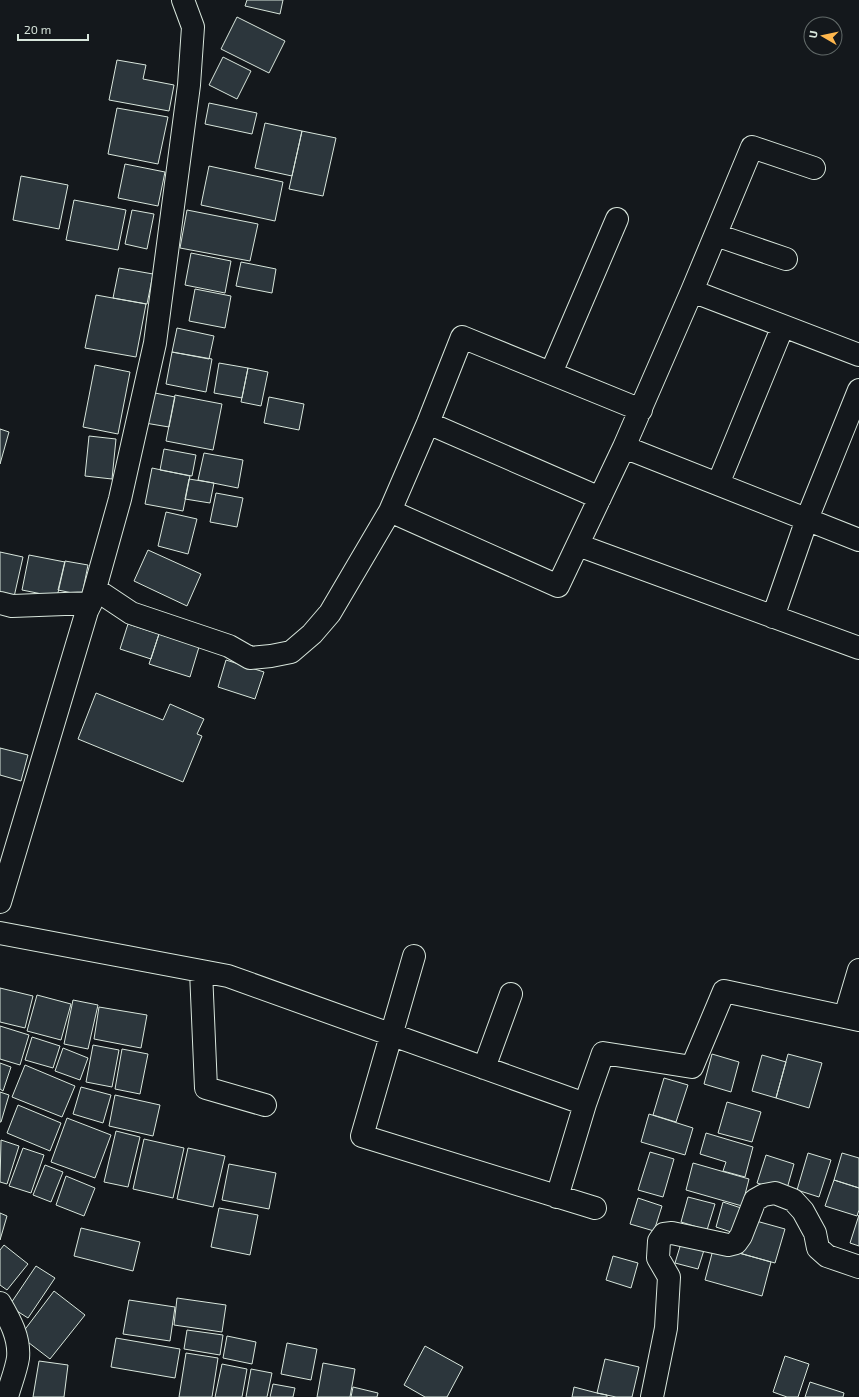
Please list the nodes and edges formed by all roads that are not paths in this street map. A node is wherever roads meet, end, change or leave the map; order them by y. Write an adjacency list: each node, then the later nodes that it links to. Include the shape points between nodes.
1 (183, 0): 21 (street, via 192,28 189,85 155,343 120,499)
2 (814, 168): 4 (street, via 752,146)
3 (617, 219): 9 (street)
4 (716, 235): 5 (street); 6 (street)
5 (786, 259)
6 (692, 291): 7 (street); 11 (street)
7 (783, 326): 8 (street); 15 (street)
8 (859, 355)
9 (551, 373): 11 (street); 12 (street, via 462,338)
10 (859, 390): 13 (street)
11 (640, 410): 14 (street)
12 (428, 423): 16 (street); 17 (street)
13 (853, 424): 18 (street)
14 (624, 447): 15 (street); 16 (street)
15 (718, 484): 18 (street)
16 (600, 498): 20 (street)
17 (390, 511): 20 (street, via 558,586); 21 (street, via 330,613 312,634 291,652 250,658 229,646 131,614)
18 (807, 519): 19 (street); 23 (street)
19 (859, 540)
20 (578, 545): 23 (street)
21 (93, 596): 22 (street, via 12,606); 25 (street)
22 (0, 604)
23 (773, 617): 24 (street)
24 (859, 648)
25 (0, 902)
26 (0, 933): 29 (street)
27 (414, 956): 32 (street)
28 (859, 970): 31 (street)
29 (201, 971): 32 (street, via 228,976); 35 (street, via 206,1088)
30 (510, 994): 33 (street)
31 (852, 1018): 34 (street, via 724,991 692,1067 603,1053)
32 (392, 1034): 33 (street); 36 (street, via 362,1136)
33 (484, 1068): 34 (street)
34 (585, 1104): 36 (street)
35 (265, 1105)
36 (557, 1197): 37 (street)
37 (594, 1208)
38 (859, 1267): 41 (street, via 826,1256 818,1248 803,1211 793,1200 775,1193 764,1194 755,1200 736,1243 728,1245 672,1233 664,1234 659,1241 658,1258 669,1276 666,1328)
39 (0, 1303): 40 (street, via 12,1322 18,1346 18,1359)
40 (7, 1397)
41 (652, 1397)

